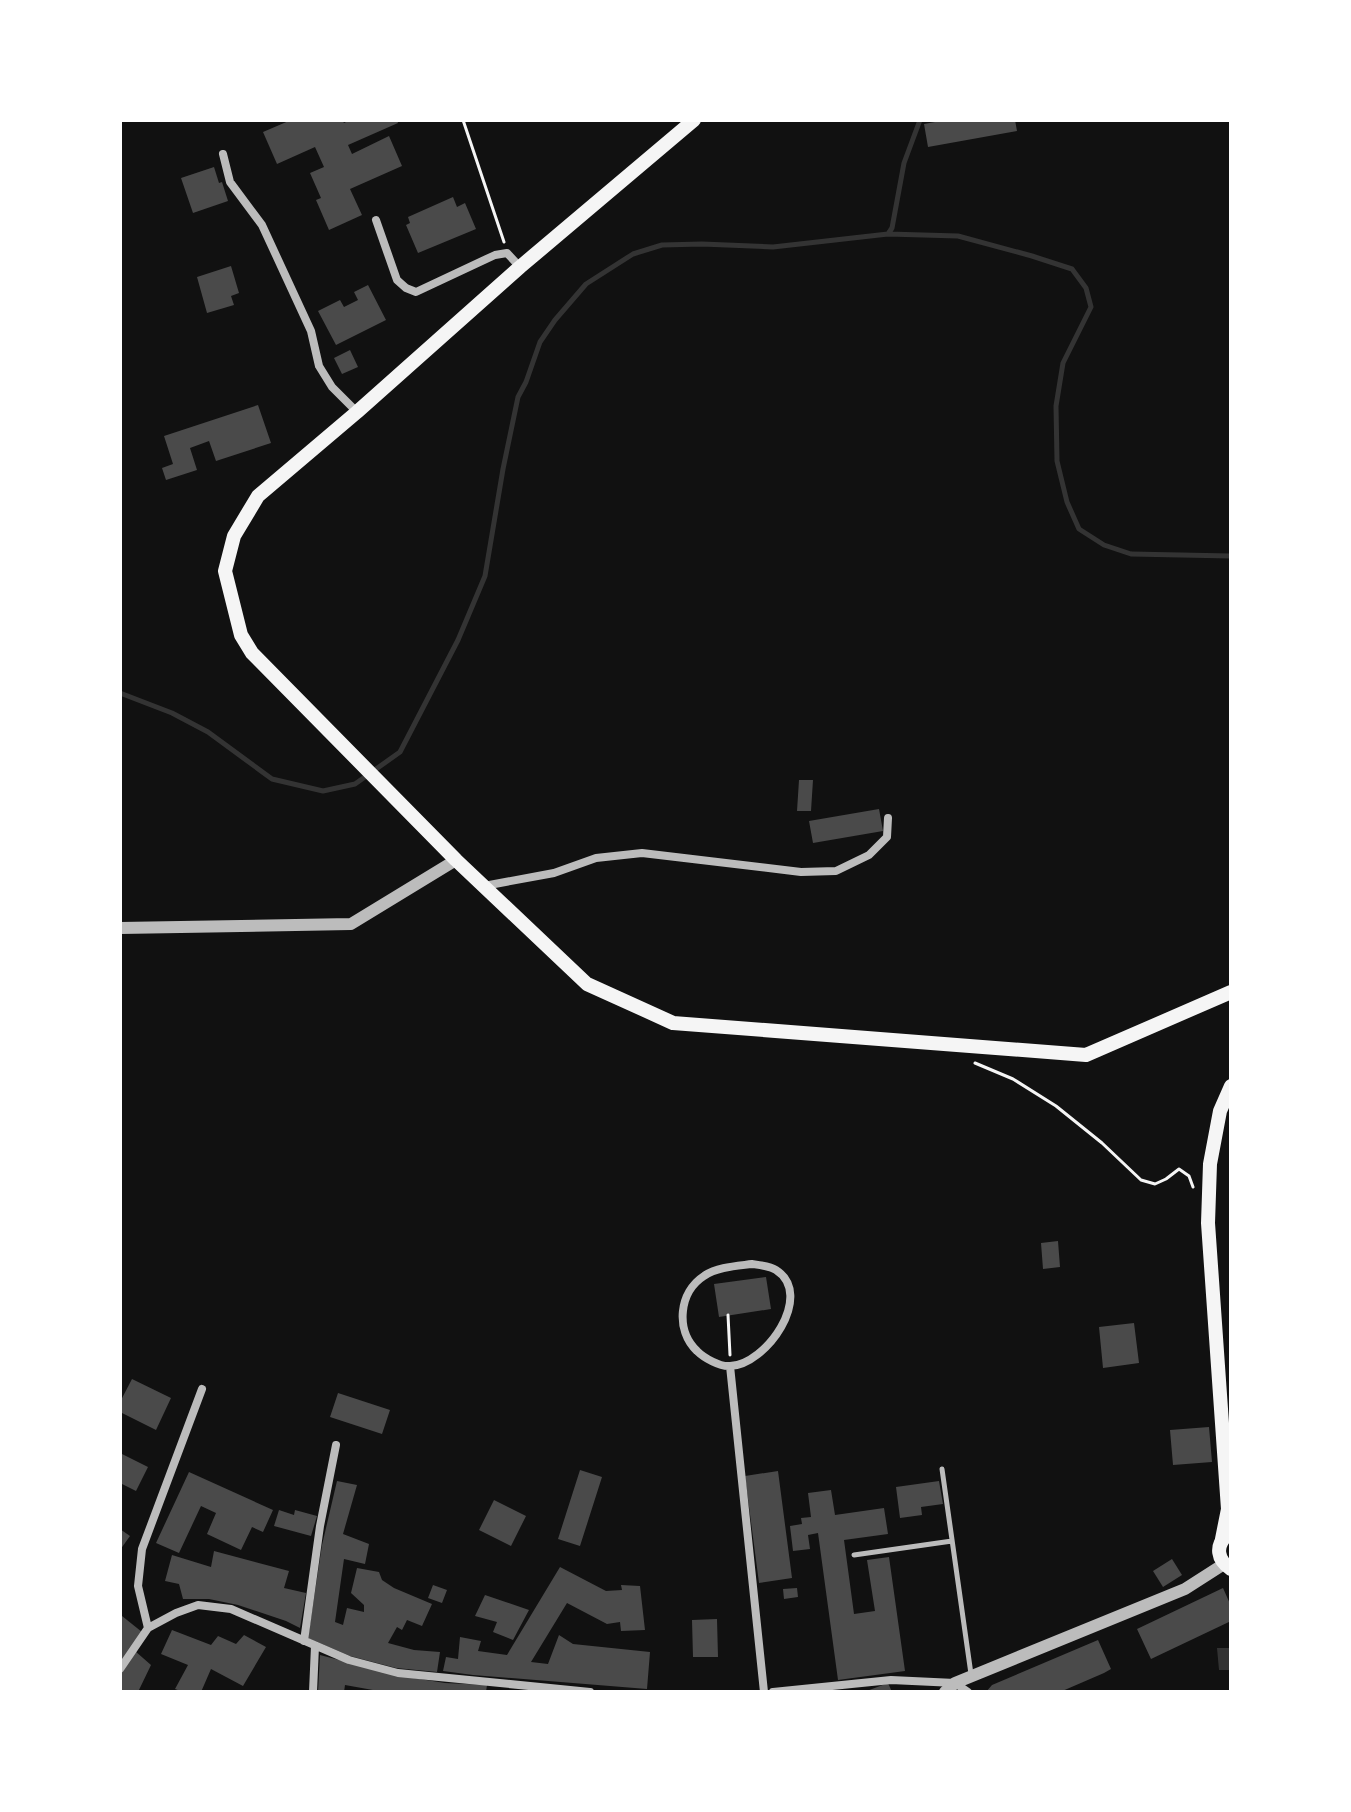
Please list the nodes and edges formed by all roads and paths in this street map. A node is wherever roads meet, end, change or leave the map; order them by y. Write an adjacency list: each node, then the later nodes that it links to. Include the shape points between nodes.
1 (463, 120): 5 (path)
2 (694, 120): 6 (main road)
3 (223, 154): 7 (street, via 230,182 262,225 311,331 319,366)
4 (376, 220): 5 (street, via 397,280 416,292)
5 (507, 253): 6 (street)
6 (520, 267): 7 (main road)
7 (357, 412): 9 (main road, via 258,496 234,536 225,571 241,635 252,653)
8 (888, 818): 10 (street, via 887,837 869,855 836,871 801,872 642,853 596,858 554,873)
9 (456, 860): 10 (main road); 11 (street, via 351,924)
10 (484, 886): 12 (main road, via 587,984 673,1023 1086,1055)
11 (120, 928)
12 (1231, 992)
13 (971, 1060): 15 (path, via 1056,1106 1141,1180 1155,1184)
14 (1231, 1086): 21 (main road, via 1220,1111 1210,1164 1208,1223)
15 (1179, 1169)
16 (728, 1315): 17 (path)
17 (730, 1366): 17 (street, via 750,1359 783,1325 790,1305 788,1284 776,1270 752,1264 729,1267 705,1275 689,1291 682,1313 685,1334 697,1351); 34 (street)
18 (202, 1389): 25 (street, via 142,1549 138,1586)
19 (336, 1445): 26 (street)
20 (942, 1469): 22 (lane)
21 (1230, 1511): 23 (main road)
22 (952, 1541): 24 (lane); 29 (lane)
23 (1225, 1551): 29 (street, via 1185,1589)
24 (854, 1555)
25 (148, 1628): 26 (street, via 198,1605 231,1609); 28 (street)
26 (304, 1641): 27 (street)
27 (315, 1646): 30 (street, via 398,1673); 32 (street)
28 (120, 1669)
29 (972, 1677): 31 (street)
30 (488, 1687): 33 (street)
31 (950, 1688): 35 (street, via 891,1680); 36 (street)
32 (313, 1692)
33 (590, 1692)
34 (764, 1692)
35 (773, 1692)
36 (968, 1692)

